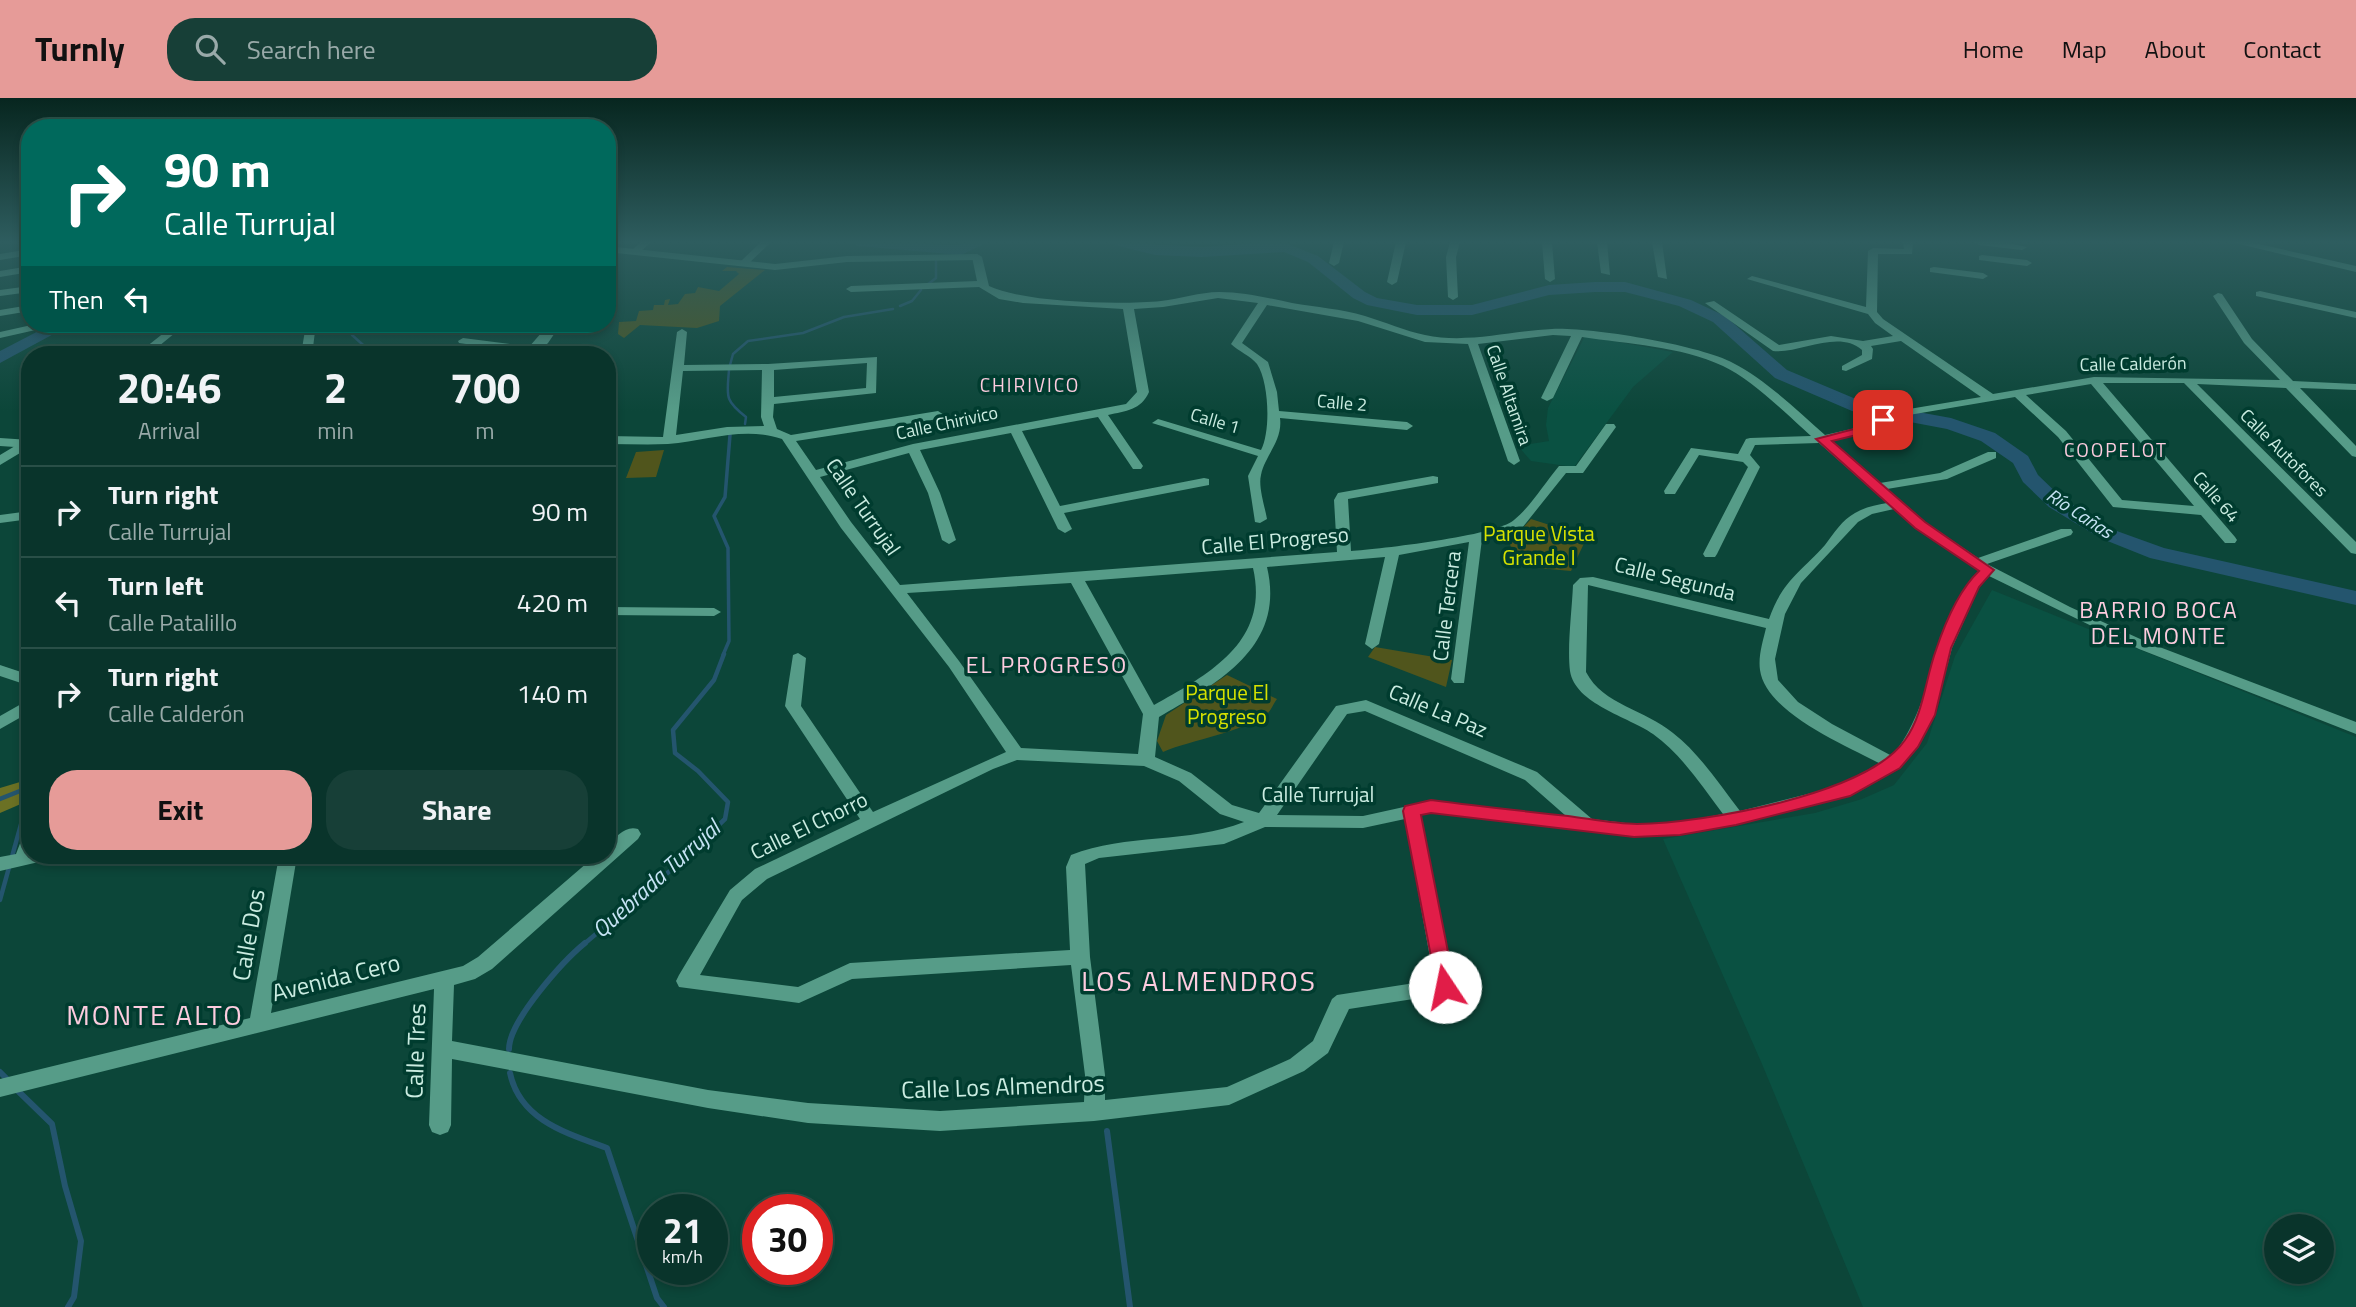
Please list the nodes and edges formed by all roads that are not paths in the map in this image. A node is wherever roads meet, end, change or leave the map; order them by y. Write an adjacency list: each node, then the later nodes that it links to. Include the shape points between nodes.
1 (1023, 298): 10 (street)
2 (1194, 298): 10 (street)
3 (1250, 298): 8 (street)
4 (1823, 298): 12 (street)
5 (1872, 298): 12 (street)
6 (2220, 298): 31 (street, via 2248,341)
7 (2281, 298): 14 (street)
8 (1265, 300): 22 (street, via 1360,318 1425,339); 39 (street, via 1236,344 1262,362)
9 (1710, 303): 23 (street, via 1777,349 1831,339)
10 (1128, 306): 38 (street, Calle Chirivico, via 1143,392 1130,407)
11 (21, 310): 13 (street)
12 (1872, 312): 20 (street)
13 (0, 313)
14 (2356, 314)
15 (21, 330): 19 (street)
16 (682, 332): 27 (street)
17 (169, 333): 24 (street)
18 (1578, 333): 22 (street); 35 (street); 48 (street, via 1667,346 1727,363)
19 (0, 335)
20 (1901, 338): 23 (street); 34 (street)
21 (463, 341): 25 (street)
22 (1472, 341): 60 (street, Calle Altamira)
23 (1863, 344): 28 (street, via 1868,357)
24 (153, 346)
25 (491, 346)
26 (768, 367): 27 (street); 36 (street); 36 (street, via 873,359 872,391)
27 (676, 368): 50 (street)
28 (1846, 368)
29 (2094, 380): 30 (street, Calle Calderón); 33 (street, Calle Calderón); 69 (street, Calle 64)
30 (2187, 380): 31 (street, Calle Calderón); 78 (street, Calle Autofores)
31 (2292, 384): 32 (street, Calle Calderón); 55 (street)
32 (2356, 387)
33 (2017, 393): 34 (street, Calle Calderón); 69 (street, via 2062,434 2118,504)
34 (1989, 397): 37 (street, Calle Calderón)
35 (1546, 398)
36 (768, 401): 46 (street)
37 (1913, 412)
38 (1102, 414): 44 (street, Calle Chirivico); 61 (street)
39 (1274, 414): 43 (street, Calle 2); 56 (street, via 1275,426)
40 (938, 415): 47 (street)
41 (1883, 420): 48 (street, via 1873,428)
42 (1158, 423): 56 (street, Calle 1)
43 (1407, 426)
44 (1014, 427): 54 (street, Calle Chirivico); 68 (street)
45 (1610, 427): 75 (street, Calle El Progreso, via 1579,470 1563,469 1517,525)
46 (771, 429): 47 (street, Calle Turrujal); 50 (street)
47 (788, 439): 62 (street, Calle Turrujal)
48 (1822, 439): 58 (street, via 1754,440 1744,455); 65 (street)
49 (616, 440): 50 (street)
50 (668, 440)
51 (0, 442): 52 (main road)
52 (21, 443)
53 (21, 448): 59 (street)
54 (913, 448): 62 (street, Calle Chirivico); 76 (street)
55 (2356, 453)
56 (1263, 454): 72 (street, via 1254,476)
57 (1992, 455): 65 (street, via 1943,476)
58 (1747, 459): 66 (street, via 1695,451); 80 (street, via 1754,467)
59 (0, 461)
60 (1514, 461)
61 (1137, 466)
62 (813, 475): 85 (street, Calle Turrujal)
63 (1433, 480): 81 (street, via 1343,496)
64 (1205, 482): 68 (street)
65 (1878, 487): 67 (street)
66 (1670, 491)
67 (1895, 505): 83 (street); 88 (street, via 1864,513 1848,525 1795,581)
68 (1058, 510): 73 (street)
69 (2205, 511): 77 (street, Calle 64)
70 (21, 516): 71 (street)
71 (0, 519)
72 (1260, 519)
73 (1065, 529)
74 (2066, 532): 83 (street)
75 (1476, 537): 79 (street, Calle El Progreso); 93 (street, Calle Tercera)
76 (949, 540)
77 (2230, 540)
78 (2356, 550)
79 (1393, 552): 81 (street, Calle El Progreso); 89 (street)
80 (1710, 554)
81 (1344, 556): 82 (street, Calle El Progreso)
82 (1259, 563): 84 (street, Calle El Progreso); 95 (street, via 1265,594 1259,626 1242,654 1206,682)
83 (1982, 567): 97 (street, via 2144,646); 100 (street, Calle Turrujal, via 1944,648 1927,715)
84 (1076, 578): 85 (street, Calle El Progreso); 95 (street)
85 (894, 590): 98 (street, Calle Turrujal, via 954,664)
86 (616, 611): 87 (street)
87 (714, 612)
88 (1774, 625): 100 (street, via 1766,664 1779,694); 102 (street, Calle Segunda, via 1593,581 1580,585 1578,672 1582,683 1593,694 1671,738)
89 (1372, 644)
90 (797, 658): 103 (street, via 793,706)
91 (0, 670): 92 (street)
92 (21, 678)
93 (1459, 679)
94 (21, 710): 96 (street)
95 (1151, 714): 99 (street)
96 (0, 724)
97 (2356, 728)
98 (1016, 754): 99 (street, Calle Turrujal); 103 (street, Calle El Chorro)
99 (1146, 760): 104 (street, Calle Turrujal, via 1185,777 1226,810)
100 (1894, 764): 102 (street, Calle Turrujal, via 1844,791)
101 (1412, 811): 104 (street, Calle Turrujal, via 1363,822); 105 (street, Calle Turrujal, via 1431,807); 117 (street, Calle Los Almendros, via 1445,987 1344,1000 1321,1047 1297,1065 1229,1096)
102 (1736, 818): 105 (street, Calle Turrujal, via 1680,828)
103 (870, 821): 112 (street, Calle El Chorro, via 748,883 736,895 686,981 799,995 850,971)
104 (1263, 821): 105 (street, Calle La Paz, via 1342,710 1366,705 1531,776); 112 (street, via 1224,836 1097,852 1077,860)
105 (1588, 825)
106 (632, 834): 107 (street, Avenida Cero)
107 (616, 847)
108 (21, 859): 109 (street)
109 (0, 864)
110 (287, 864): 114 (street, Calle Dos)
111 (597, 864): 113 (street, Avenida Cero, via 485,963)
112 (1080, 957): 117 (street, via 1095,1075)
113 (444, 978): 114 (street, Avenida Cero); 115 (street, Calle Tres)
114 (259, 1023): 116 (street, Avenida Cero)
115 (443, 1048): 117 (street, Calle Los Almendros, via 708,1099 808,1113 940,1121); 118 (street, Calle Tres)
116 (0, 1088)
117 (1094, 1111)
118 (440, 1125)

